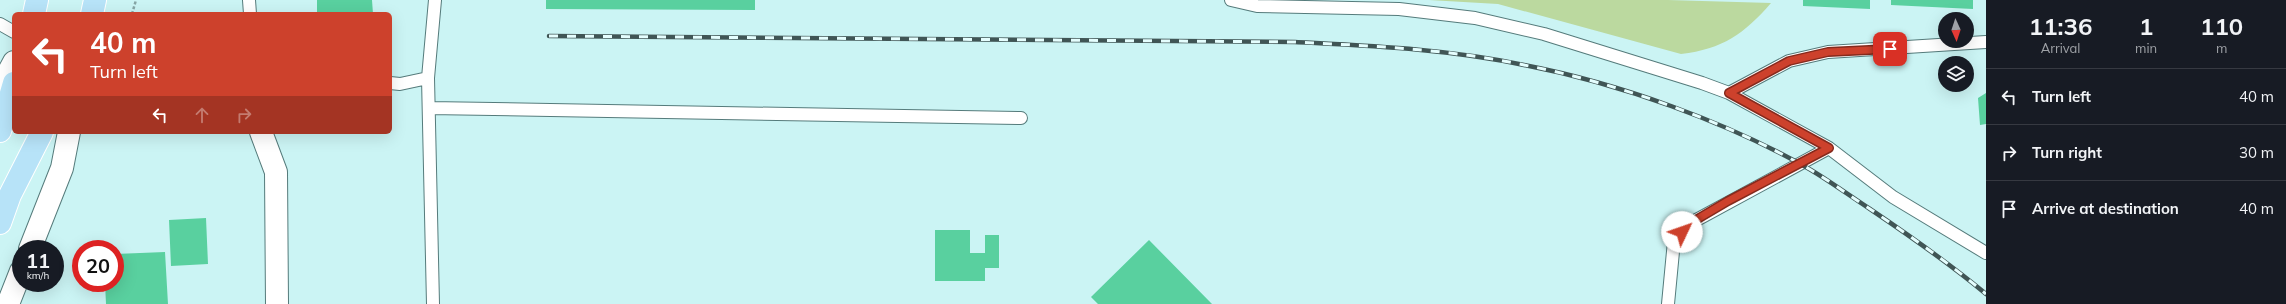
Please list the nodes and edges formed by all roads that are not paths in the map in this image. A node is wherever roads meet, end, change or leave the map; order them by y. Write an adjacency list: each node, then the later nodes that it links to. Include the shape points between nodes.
1 (37, 0): 6 (main road)
2 (95, 0): 7 (main road)
3 (249, 0): 8 (lane)
4 (435, 0): 13 (lane)
5 (1231, 0): 17 (lane, via 1242,4 1265,6 1399,9 1475,18 1544,34)
6 (34, 12)
7 (92, 12)
8 (250, 12)
9 (0, 24): 10 (lane)
10 (12, 31)
11 (1986, 42): 17 (lane, via 1828,52 1789,61)
12 (12, 66): 15 (street)
13 (428, 78): 14 (lane); 18 (lane)
14 (392, 83)
15 (0, 88)
16 (12, 90): 20 (main road)
17 (1729, 93): 24 (lane)
18 (429, 108): 19 (lane); 31 (lane)
19 (1021, 118)
20 (0, 131)
21 (41, 134): 25 (main road, via 10,195)
22 (69, 134): 26 (street, via 62,168)
23 (262, 134): 30 (street, via 276,172)
24 (1829, 148): 27 (lane, via 1893,197); 32 (lane, via 1689,224 1674,241)
25 (0, 223)
26 (34, 240)
27 (1986, 253)
28 (13, 292): 29 (street)
29 (8, 304)
30 (277, 304)
31 (433, 304)
32 (1668, 304)

